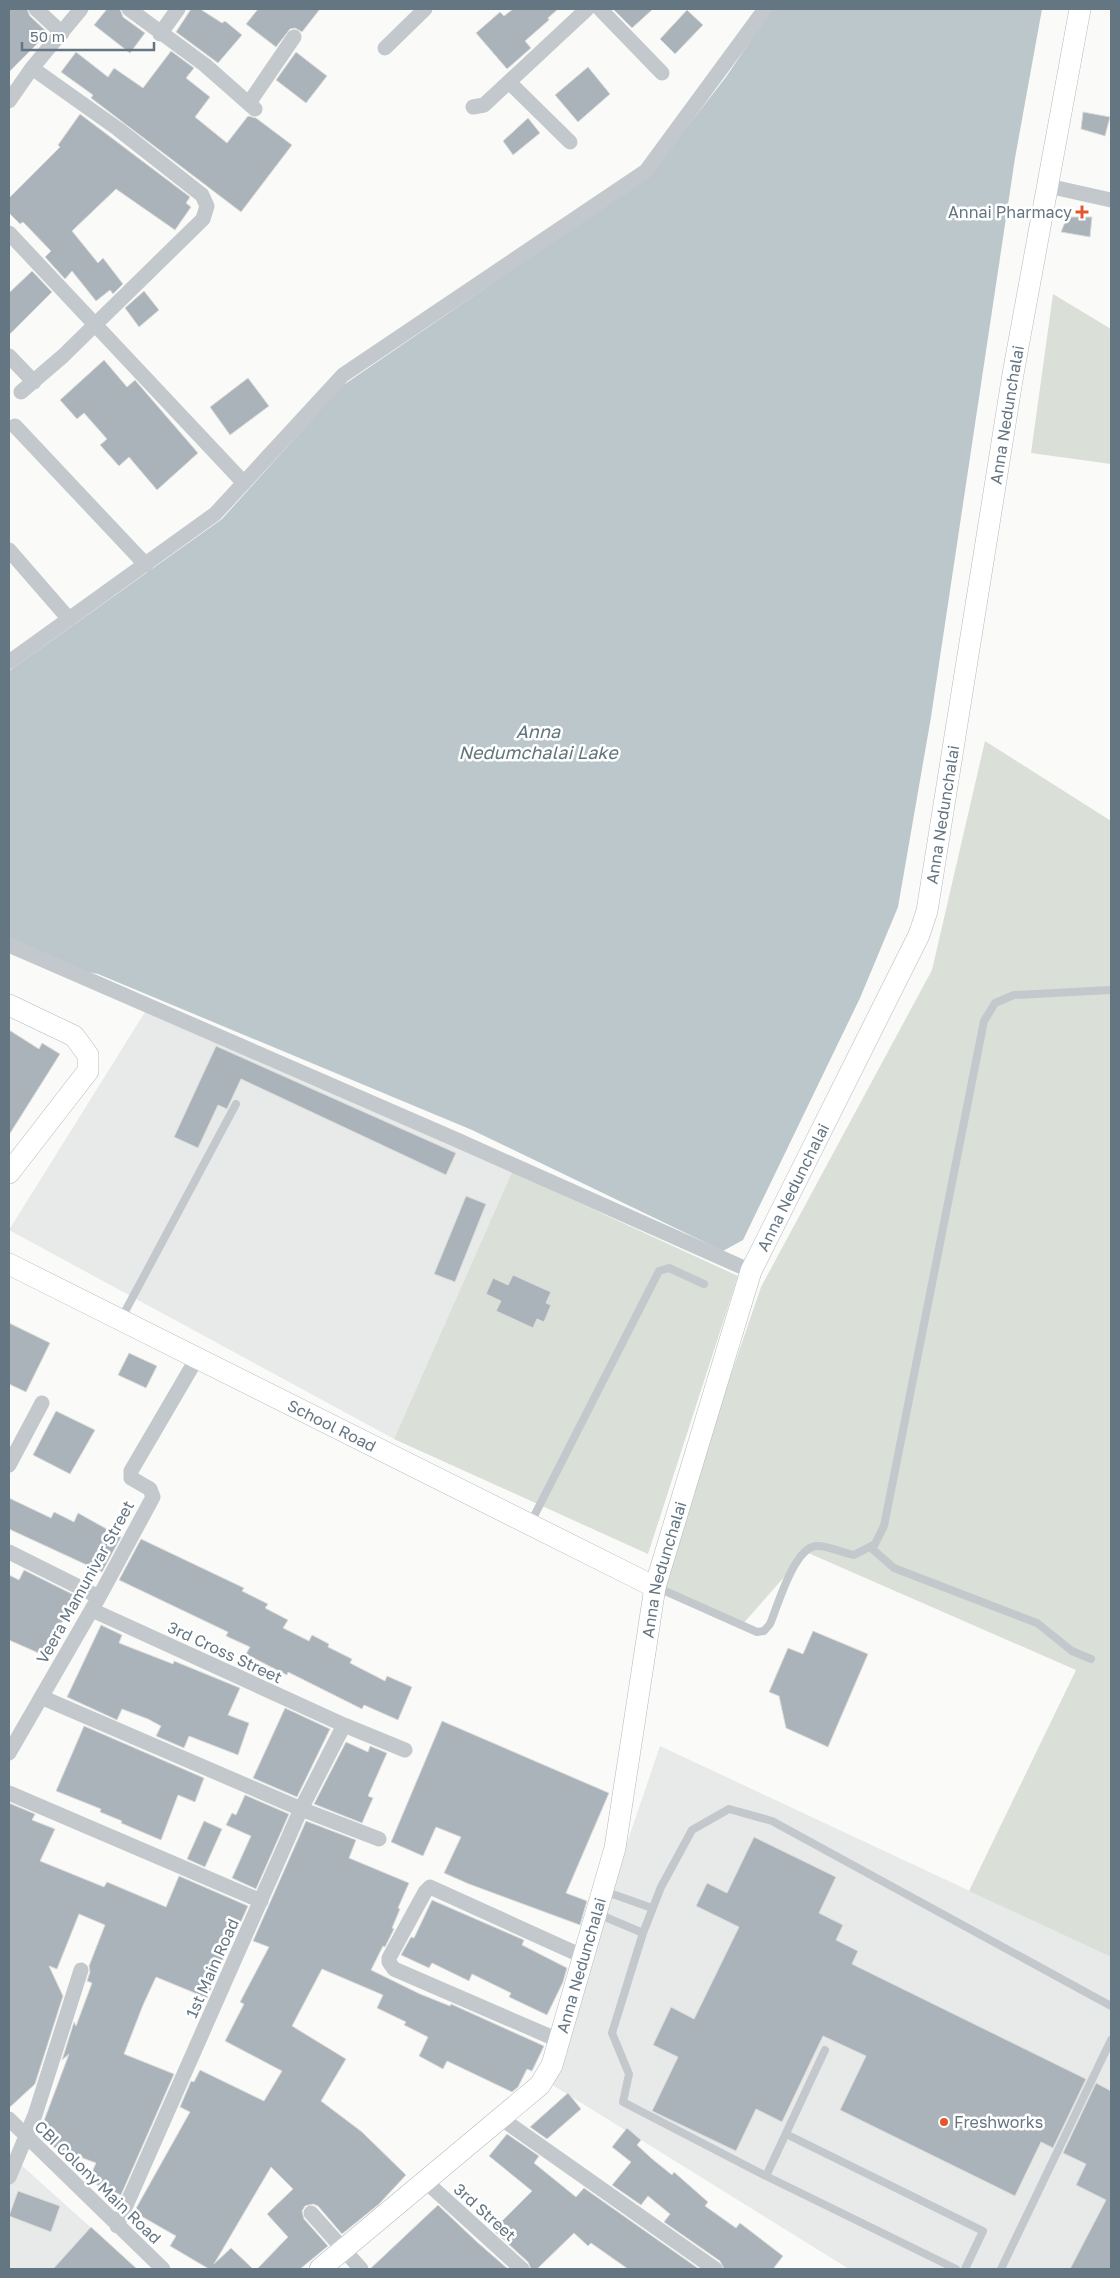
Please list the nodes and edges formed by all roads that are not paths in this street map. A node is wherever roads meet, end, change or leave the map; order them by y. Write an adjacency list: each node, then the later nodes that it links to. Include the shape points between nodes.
1 (36, 9): 10 (street)
2 (81, 9): 10 (street)
3 (129, 9): 11 (street)
4 (178, 9): 11 (street)
5 (425, 9): 13 (street)
6 (587, 9): 16 (street)
7 (600, 9): 15 (street)
8 (765, 9): 28 (street, via 646,171 343,375)
9 (1080, 9): 20 (street, Anna Nedunchalai)
10 (62, 32): 14 (street)
11 (160, 34): 12 (street, via 206,65 252,106)
12 (294, 36)
13 (385, 48)
14 (32, 68): 17 (street); 23 (street, via 118,129 206,200 203,219)
15 (662, 73)
16 (509, 82): 18 (street, via 484,106); 19 (street)
17 (9, 101)
18 (473, 107)
19 (570, 142)
20 (1048, 186): 21 (street); 39 (street, Anna Nedunchalai, via 1013,374 927,911 919,934)
21 (1111, 200)
22 (9, 233): 23 (street)
23 (95, 325): 25 (street); 28 (street)
24 (9, 356): 25 (street)
25 (34, 382): 26 (street)
26 (21, 392)
27 (15, 426): 30 (street)
28 (244, 483): 30 (street, via 215,514)
29 (9, 550): 31 (street)
30 (146, 565): 31 (street)
31 (69, 619): 32 (street)
32 (9, 662)
33 (9, 945): 39 (street)
34 (1111, 990): 46 (lane, via 1014,995 995,1003 984,1021 884,1526 880,1537)
35 (9, 1005): 37 (street, via 74,1036 88,1054 88,1071)
36 (236, 1104): 41 (lane)
37 (9, 1173)
38 (9, 1264): 41 (street, School Road)
39 (750, 1271): 48 (street, Anna Nedunchalai)
40 (704, 1284): 45 (lane, via 669,1268 659,1271)
41 (121, 1319): 42 (street, School Road)
42 (197, 1358): 45 (street, School Road); 49 (street, Veera Mamunivar Street, via 131,1471 131,1478 150,1489 153,1497)
43 (42, 1403): 44 (street)
44 (9, 1466)
45 (529, 1524): 48 (street, School Road)
46 (870, 1547): 48 (lane, via 854,1555 820,1546 807,1548 797,1559 770,1624 764,1631 757,1632); 50 (lane, via 894,1568 1037,1623 1072,1651)
47 (9, 1552): 49 (street, 3rd Cross Street)
48 (655, 1587): 58 (street, Anna Nedunchalai, via 615,1848)
49 (95, 1604): 51 (street, Veera Mamunivar Street); 52 (street, 3rd Cross Street)
50 (1091, 1659)
51 (41, 1697): 54 (street, Veera Mamunivar Street); 56 (street)
52 (344, 1726): 53 (street, 3rd Cross Street); 56 (street, 1st Main Road)
53 (405, 1750)
54 (9, 1753)
55 (9, 1793): 59 (street)
56 (301, 1809): 57 (street); 59 (street, 1st Main Road)
57 (379, 1839)
58 (602, 1890): 60 (lane); 61 (street, Anna Nedunchalai)
59 (261, 1901): 77 (street, 1st Main Road)
60 (652, 1908): 62 (lane); 65 (lane, via 692,1830 729,1809 772,1821)
61 (595, 1912): 62 (lane); 63 (street, Anna Nedunchalai)
62 (643, 1932): 73 (lane, via 612,2034 629,2074 623,2102)
63 (582, 1956): 66 (street, Anna Nedunchalai); 66 (street, via 430,1887 390,1958 394,1969)
64 (81, 1970): 72 (street)
65 (1111, 2006)
66 (558, 2040): 70 (street, Anna Nedunchalai, via 552,2064 540,2085)
67 (1111, 2040): 86 (lane)
68 (825, 2050): 71 (lane)
69 (9, 2119): 72 (street, CBI Colony Main Road)
70 (502, 2119): 75 (street, Anna Nedunchalai); 83 (street)
71 (786, 2134): 73 (lane); 85 (lane, via 983,2231)
72 (26, 2136): 74 (street); 77 (street, CBI Colony Main Road)
73 (766, 2176): 84 (lane)
74 (9, 2177)
75 (424, 2180): 78 (street, Anna Nedunchalai); 82 (street, 3rd Street)
76 (311, 2213): 78 (street)
77 (117, 2226): 79 (street, CBI Colony Main Road)
78 (344, 2251): 80 (street, Anna Nedunchalai); 81 (street)
79 (163, 2269)
80 (320, 2269)
81 (361, 2269)
82 (522, 2269)
83 (715, 2269)
84 (956, 2269)
85 (965, 2269)
86 (1001, 2269)

